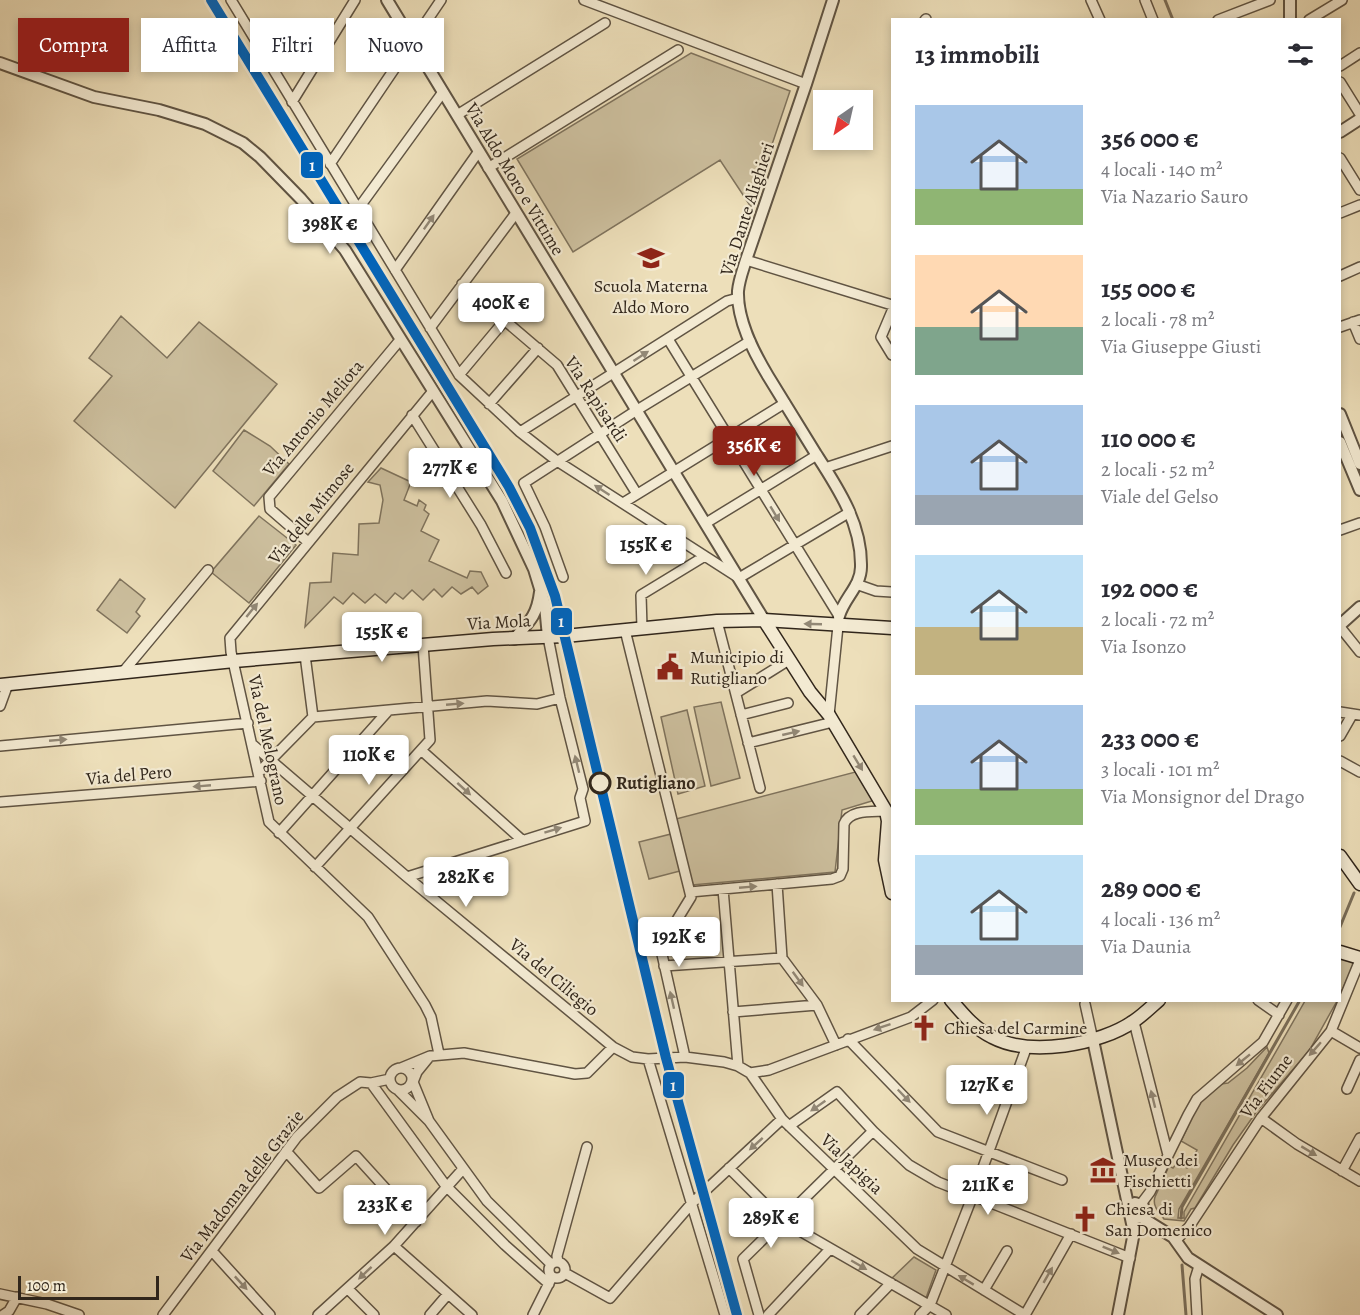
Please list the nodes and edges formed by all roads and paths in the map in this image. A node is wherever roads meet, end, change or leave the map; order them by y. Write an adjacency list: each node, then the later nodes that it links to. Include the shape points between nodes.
1 (231, 0): 31 (street)
2 (355, 0): 31 (street)
3 (387, 0): 14 (street, Via Aldo Moro e Vittime)
4 (441, 0): 15 (street)
5 (584, 0): 28 (street)
6 (833, 0): 28 (street, Via Dante Alighieri)
7 (1091, 0): 16 (street)
8 (1145, 0): 17 (street)
9 (1237, 0): 13 (street)
10 (1270, 0): 13 (street)
11 (1290, 0): 19 (street)
12 (1342, 0): 20 (street)
13 (1241, 11): 18 (street)
14 (398, 18)
15 (429, 18)
16 (1099, 18)
17 (1152, 18)
18 (1223, 18)
19 (1290, 18)
20 (1312, 18)
21 (605, 23): 33 (street)
22 (678, 50): 39 (street)
23 (1360, 53): 25 (street)
24 (0, 63): 59 (street, via 94,97 183,116 243,143 335,237)
25 (1341, 65)
26 (392, 72): 38 (street)
27 (431, 72): 30 (street, Via Aldo Moro e Vittime)
28 (806, 84): 45 (street, Via Dante Alighieri)
29 (1341, 84): 32 (street)
30 (443, 92): 33 (street, Via Aldo Moro e Vittime); 42 (street)
31 (292, 102): 38 (street)
32 (1360, 114)
33 (457, 115): 36 (street, Via Aldo Moro e Vittime)
34 (1360, 119): 35 (street)
35 (1341, 131)
36 (479, 151): 39 (street, Via Aldo Moro e Vittime); 47 (street, one-way to 36)
37 (1341, 160): 40 (street)
38 (330, 164): 42 (street)
39 (488, 168): 43 (street, Via Aldo Moro e Vittime)
40 (1360, 190)
41 (1360, 205): 44 (street)
42 (358, 209): 47 (street)
43 (516, 213): 49 (street); 63 (street, Via Aldo Moro e Vittime)
44 (1341, 213)
45 (746, 260): 50 (street, Via Dante Alighieri); 51 (street)
46 (1360, 267): 48 (street)
47 (395, 270): 56 (street)
48 (1341, 276)
49 (462, 284): 53 (street, Via Rapisardi); 56 (street)
50 (738, 298): 57 (street); 60 (street, Via Dante Alighieri)
51 (891, 305)
52 (891, 313): 62 (street, via 881,337)
53 (505, 320): 61 (street, Via Rapisardi); 64 (street)
54 (1357, 321): 55 (street); 58 (street)
55 (1341, 327)
56 (430, 328): 64 (street)
57 (668, 339): 63 (street, one-way to 57); 65 (street)
58 (1360, 339)
59 (400, 340): 66 (street); 91 (street, Via Antonio Meliota, via 269,497 270,508)
60 (750, 341): 65 (street); 68 (street, Via Dante Alighieri)
61 (538, 348): 67 (street, Via Rapisardi, via 557,365); 69 (street)
62 (891, 354)
63 (614, 373): 67 (street); 70 (street, Via Aldo Moro e Vittime)
64 (459, 375): 69 (street)
65 (691, 377): 70 (street); 75 (street)
66 (433, 391): 71 (street, Via delle Mimose); 99 (street, via 510,516)
67 (577, 396): 73 (street); 74 (street, Via Rapisardi)
68 (785, 403): 75 (street); 78 (street, Via Dante Alighieri)
69 (489, 404): 73 (street)
70 (637, 410): 74 (street); 82 (street, Via Aldo Moro e Vittime)
71 (412, 415): 91 (street, Via delle Mimose); 95 (street, via 481,525)
72 (1341, 416): 80 (street)
73 (520, 432): 79 (street)
74 (600, 434): 79 (street); 85 (street, Via Rapisardi)
75 (728, 437): 82 (street); 83 (street)
76 (1341, 444): 84 (street)
77 (891, 446): 81 (street)
78 (817, 455): 81 (street, Via Dante Alighieri); 83 (street)
79 (557, 461): 86 (street, one-way to 79); 96 (street, via 524,483)
80 (1360, 464)
81 (825, 468): 87 (street, Via Dante Alighieri)
82 (674, 471): 85 (street); 88 (street, Via Aldo Moro e Vittime)
83 (760, 489): 88 (street); 92 (street, one-way to 92)
84 (1360, 490)
85 (637, 494): 86 (street)
86 (622, 503): 93 (street)
87 (850, 512): 92 (street); 98 (street, Via Dante Alighieri, via 861,560)
88 (705, 523): 97 (street, Via Aldo Moro e Vittime)
89 (1360, 523): 90 (street)
90 (1341, 530)
91 (308, 542): 116 (street, Via delle Mimose, one-way to 91, via 230,638)
92 (795, 545): 97 (street); 103 (street)
93 (705, 556): 97 (street); 107 (street, via 641,595)
94 (208, 570): 117 (street)
95 (506, 573)
96 (563, 577)
97 (739, 578): 102 (street, Via Aldo Moro e Vittime)
98 (856, 584): 100 (street); 103 (street, Via Dante Alighieri)
99 (541, 589): 110 (street); 111 (street, via 536,612)
100 (891, 592)
101 (1360, 608): 105 (street)
102 (764, 620): 103 (main road, Via Mola, one-way to 102); 104 (main road, Via Mola); 115 (main road)
103 (839, 620): 108 (main road, Via Mola); 129 (street)
104 (717, 621): 107 (main road, Via Mola); 119 (street)
105 (1341, 625)
106 (1341, 627): 113 (street)
107 (642, 628): 109 (main road, Via Mola)
108 (891, 628)
109 (625, 630): 110 (main road, Via Mola); 154 (street)
110 (548, 637): 111 (main road, Via Mola); 120 (street)
111 (513, 639): 112 (main road, Via Mola)
112 (423, 645): 114 (main road, Via Mola); 123 (street)
113 (1360, 652)
114 (305, 655): 116 (main road, Via Mola); 128 (street)
115 (789, 660): 119 (street); 129 (main road)
116 (234, 661): 117 (main road, Via Mola); 130 (street, Via del Melograno)
117 (123, 672): 118 (main road, Via Mola)
118 (4, 685): 122 (street)
119 (736, 693): 126 (street)
120 (560, 698): 123 (street, one-way to 120, via 487,701 537,704); 146 (street, one-way to 120, via 585,821 580,798 583,789)
121 (788, 703): 126 (street)
122 (0, 706)
123 (427, 707): 124 (street); 135 (street, via 430,740)
124 (388, 711): 128 (street); 141 (street)
125 (1341, 712): 127 (street)
126 (741, 715): 132 (street)
127 (1356, 715): 131 (street)
128 (313, 717): 136 (street)
129 (831, 719): 132 (street, one-way to 129); 143 (main road, one-way to 143)
130 (248, 723): 133 (street, Via del Melograno); 134 (street, one-way to 130)
131 (1341, 735)
132 (748, 743): 140 (street)
133 (253, 745): 136 (street, Via del Ciliegio); 139 (street, Via del Melograno)
134 (0, 746)
135 (421, 750): 144 (street); 146 (street, one-way to 146)
136 (271, 760): 139 (street); 141 (street, Via del Ciliegio)
137 (1341, 762): 138 (street)
138 (1360, 772)
139 (260, 777): 142 (street, Via del Pero, one-way to 142); 145 (street, Via del Melograno, via 269,822)
140 (760, 788)
141 (312, 795): 144 (street, Via del Ciliegio); 145 (street)
142 (0, 802)
143 (886, 811): 150 (street, via 851,814 846,818 840,876); 152 (main road, via 885,860)
144 (350, 828): 148 (street); 149 (street, Via del Ciliegio)
145 (279, 833): 148 (street, Via del Melograno)
146 (522, 840): 149 (street)
147 (1341, 857): 151 (main road)
148 (315, 867): 177 (street, Via del Melograno, via 368,917 425,1005 431,1017)
149 (408, 877): 175 (street, Via del Ciliegio)
150 (777, 884): 153 (street, one-way to 150); 156 (street)
151 (1360, 884)
152 (891, 888)
153 (723, 889): 154 (street); 158 (street)
154 (690, 892): 159 (street, via 691,897 661,946)
155 (1341, 952): 157 (main road)
156 (782, 958): 158 (street); 166 (street, one-way to 166)
157 (1360, 959): 170 (street, Via Fiume)
158 (728, 961): 159 (street); 167 (street)
159 (664, 966): 178 (street, one-way to 159)
160 (930, 1002): 171 (street, one-way to 171, via 911,1017)
161 (953, 1002): 174 (main road, via 988,1036)
162 (1157, 1002): 169 (main road)
163 (1261, 1002): 168 (street)
164 (1286, 1002): 168 (street)
165 (1085, 1004): 172 (street)
166 (817, 1005): 167 (street); 173 (street)
167 (733, 1012): 181 (street)
168 (1279, 1015): 197 (street, one-way to 197, via 1263,1042 1197,1099)
169 (1134, 1022): 172 (main road); 197 (street, one-way to 169)
170 (1331, 1031): 176 (street); 189 (street, Via Fiume, one-way to 189)
171 (848, 1039): 173 (street); 196 (street, one-way to 196, via 938,1132)
172 (1093, 1040): 174 (main road); 207 (street, via 1122,1176)
173 (836, 1045): 183 (street, via 769,1070)
174 (1027, 1046): 196 (street)
175 (613, 1047): 177 (street, via 587,1073 575,1074 464,1053); 179 (street, Via del Ciliegio, via 632,1057)
176 (1360, 1048)
177 (434, 1055): 182 (street); 185 (street)
178 (685, 1057): 179 (street, Via del Ciliegio); 181 (street, Via del Ciliegio)
179 (648, 1059): 206 (street)
180 (1360, 1060): 187 (street)
181 (738, 1066): 183 (street, Via del Ciliegio)
182 (401, 1068): 184 (street); 185 (street, via 410,1071)
183 (750, 1073): 191 (street, Via Japigia)
184 (390, 1079): 186 (street, Via Madonna delle Grazie); 188 (street)
185 (413, 1082): 188 (street, via 405,1090); 190 (street)
186 (371, 1083): 195 (street, Via Madonna delle Grazie, via 360,1082 337,1097); 204 (street)
187 (1347, 1089)
188 (398, 1090): 190 (street)
189 (1261, 1118): 201 (street, one-way to 201); 211 (street, Via Fiume, via 1189,1227)
190 (429, 1121): 200 (street)
191 (786, 1123): 192 (street, one-way to 191, via 837,1092); 198 (street, one-way to 198); 199 (street, Via Japigia)
192 (873, 1131): 199 (street); 205 (street, via 909,1165 938,1182)
193 (1360, 1138): 201 (street)
194 (587, 1147): 217 (street)
195 (286, 1151): 209 (street, via 319,1188 356,1156); 214 (street, Via Madonna delle Grazie)
196 (989, 1152): 202 (street); 205 (street)
197 (1168, 1155): 207 (street)
198 (729, 1168): 206 (street); 208 (street)
199 (833, 1169): 208 (street); 219 (street, Via Japigia, via 917,1249)
200 (462, 1170): 204 (street); 217 (street, via 487,1201)
201 (1342, 1171): 203 (street)
202 (1062, 1180)
203 (1360, 1181)
204 (446, 1186): 209 (street); 221 (street, via 505,1245)
205 (973, 1195): 210 (street); 219 (street)
206 (692, 1203): 220 (street, via 610,1298); 238 (street)
207 (1138, 1211): 211 (street); 216 (street)
208 (781, 1220): 213 (street); 239 (street, via 743,1259)
209 (416, 1222): 212 (street)
210 (1071, 1234): 216 (street, one-way to 216); 244 (street, one-way to 210)
211 (1176, 1240): 218 (street)
212 (394, 1246): 223 (street, one-way to 223); 226 (street)
213 (830, 1248): 222 (street, one-way to 222); 240 (street)
214 (212, 1251): 229 (street, Via Madonna delle Grazie); 232 (street, one-way to 232)
215 (1007, 1251): 224 (street)
216 (1130, 1258): 245 (street)
217 (555, 1263): 220 (street, via 564,1266); 221 (street, via 549,1269)
218 (1199, 1266): 246 (street, via 1195,1279); 247 (street)
219 (944, 1267): 224 (street, Via Japigia, one-way to 219); 228 (street)
220 (565, 1273): 221 (street)
221 (551, 1280): 237 (street)
222 (891, 1283): 228 (street); 241 (street)
223 (348, 1289): 233 (street); 234 (street)
224 (984, 1290): 244 (street, Via Japigia)
225 (0, 1293): 227 (street)
226 (448, 1294): 235 (street); 236 (street)
227 (17, 1297): 230 (street); 231 (street)
228 (930, 1305): 242 (street); 243 (street)
229 (165, 1314)
230 (3, 1315)
231 (79, 1315)
232 (270, 1315)
233 (318, 1315)
234 (374, 1315)
235 (430, 1315)
236 (472, 1315)
237 (533, 1315)
238 (725, 1315)
239 (759, 1315)
240 (768, 1315)
241 (860, 1315)
242 (920, 1315)
243 (946, 1315)
244 (1025, 1315)
245 (1118, 1315)
246 (1197, 1315)
247 (1277, 1315)

